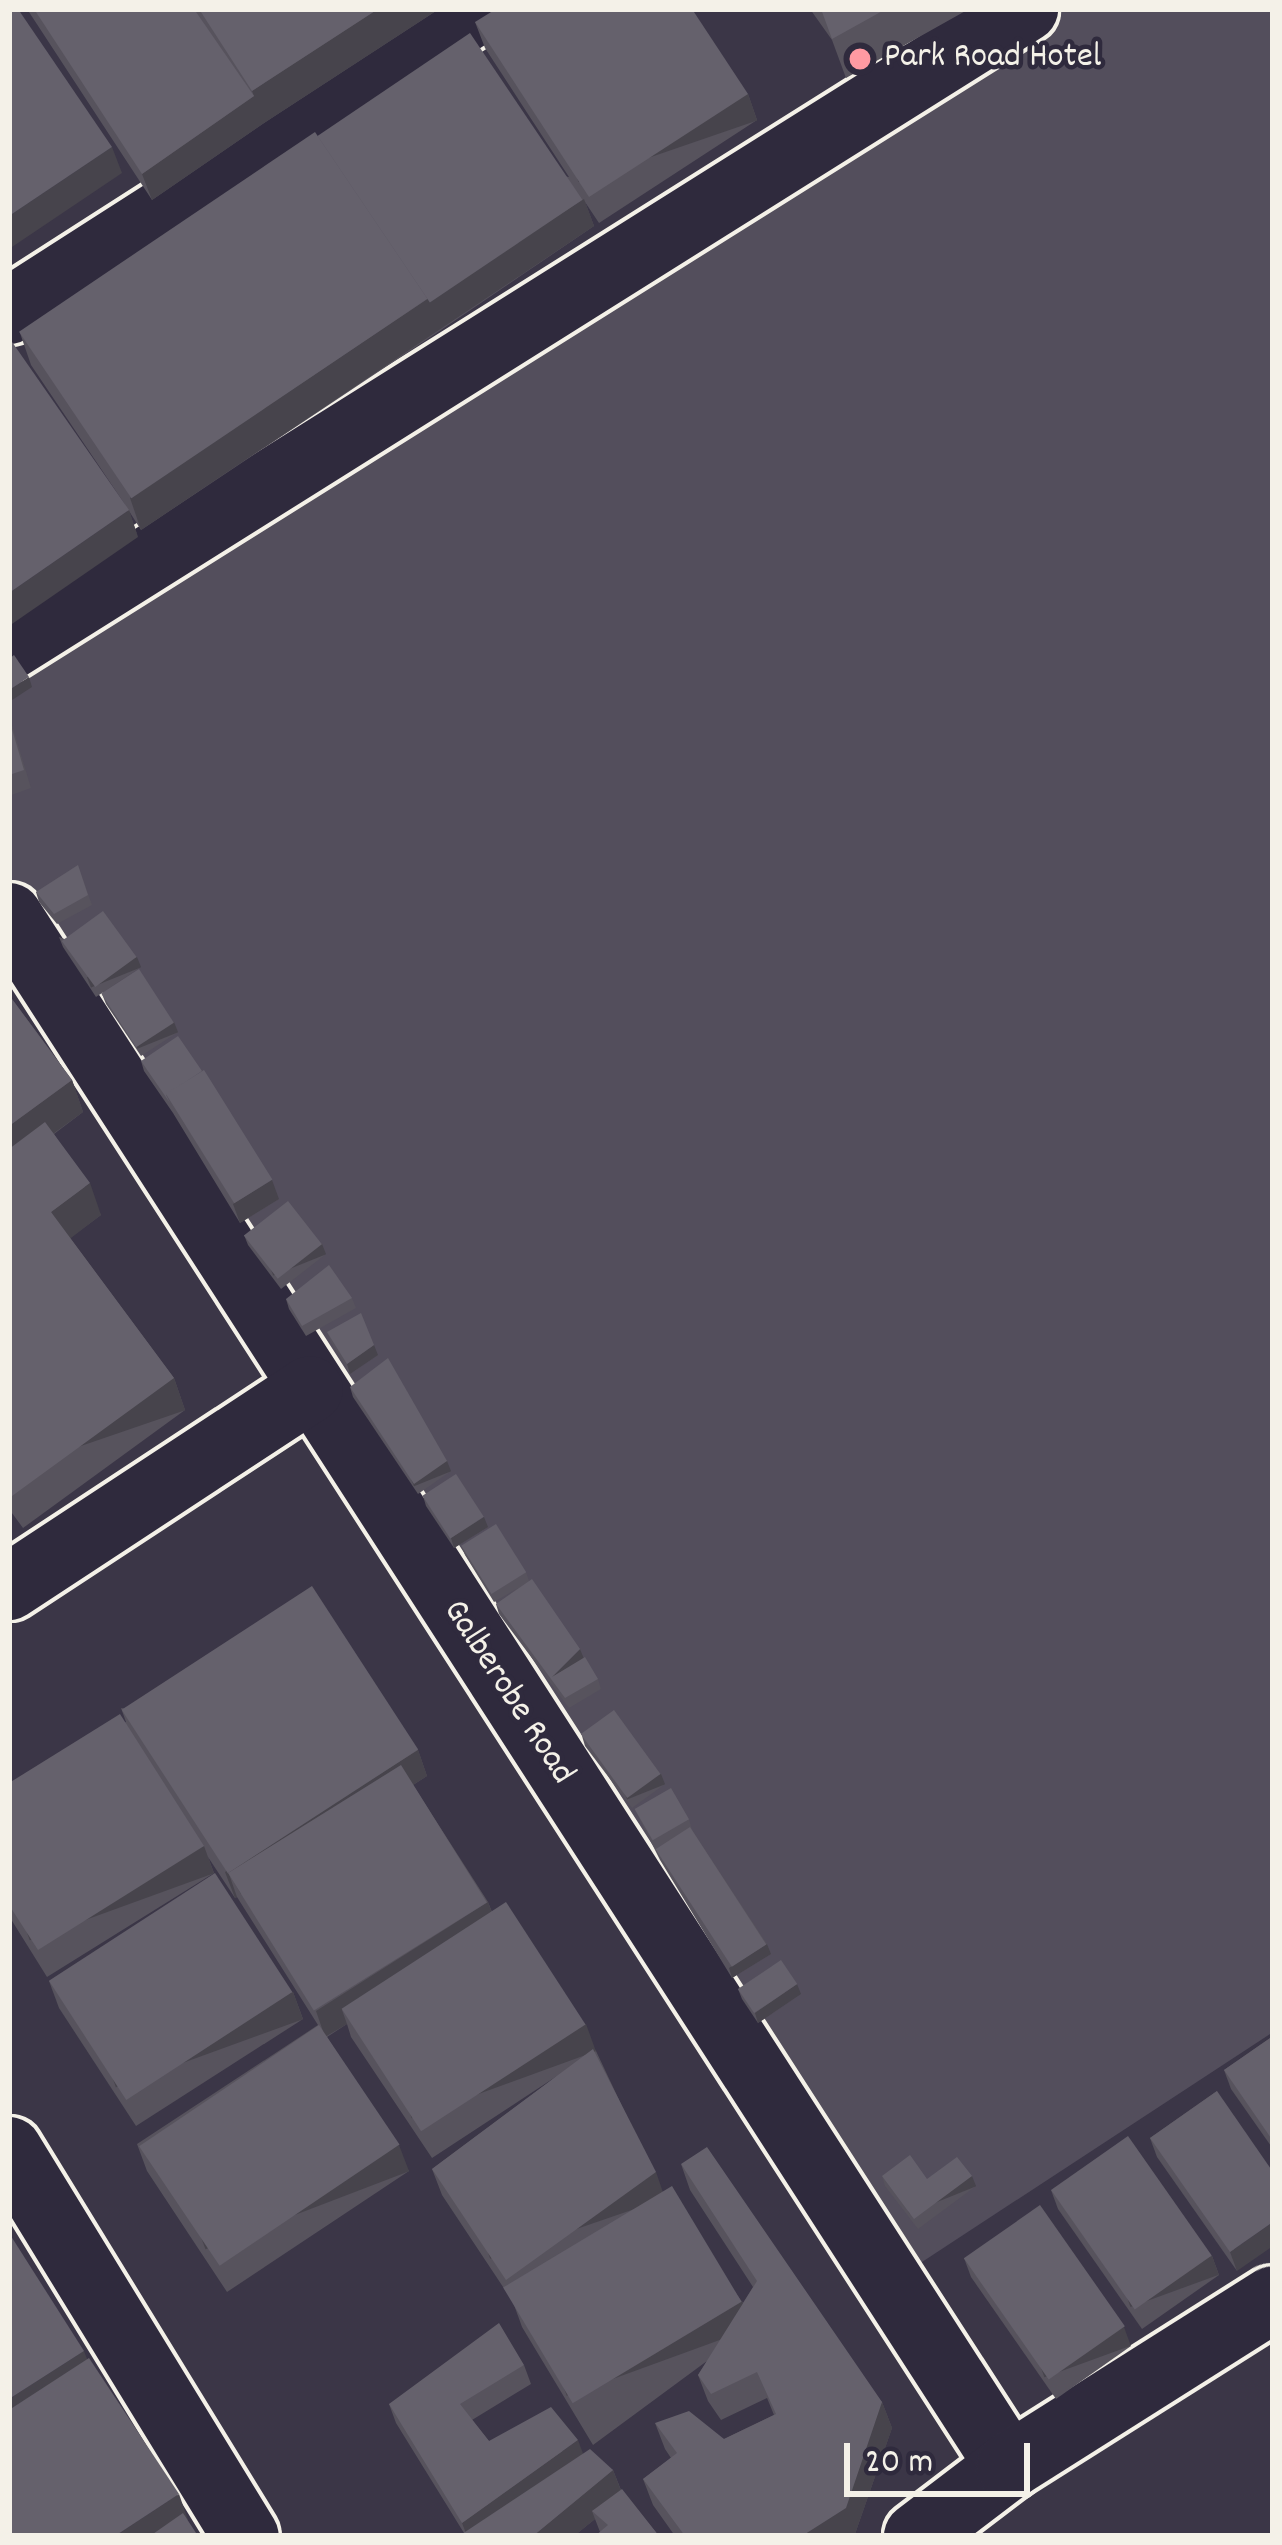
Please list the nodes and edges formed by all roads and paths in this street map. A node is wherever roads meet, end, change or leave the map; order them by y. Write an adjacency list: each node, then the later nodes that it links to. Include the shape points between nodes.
1 (480, 9): 3 (street)
2 (1025, 9): 4 (street)
3 (9, 311)
4 (9, 647)
5 (9, 916): 6 (street, Galberobe Road)
6 (310, 1389): 7 (street); 10 (street, Galberobe Road)
7 (9, 1587)
8 (9, 2150): 11 (street)
9 (1273, 2299): 10 (street)
10 (1009, 2466): 12 (street)
11 (246, 2536)
12 (916, 2536)

